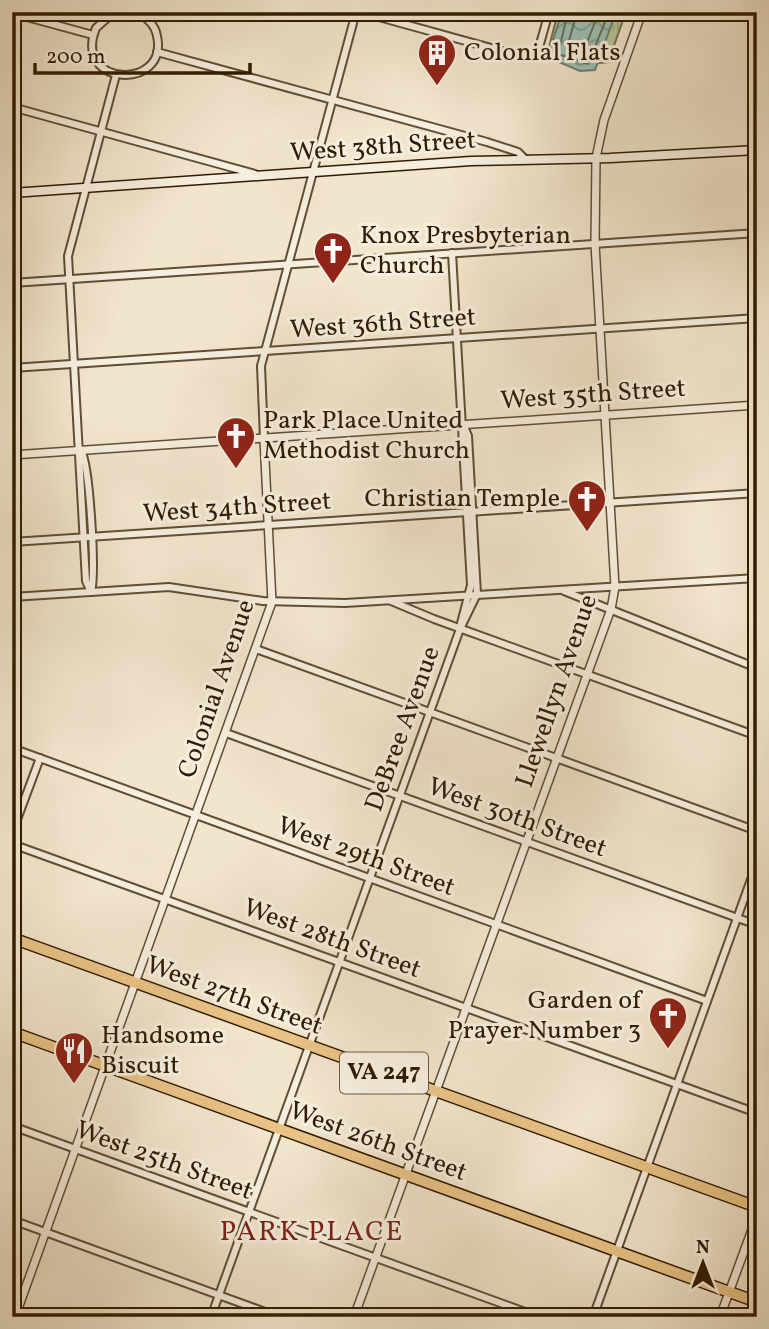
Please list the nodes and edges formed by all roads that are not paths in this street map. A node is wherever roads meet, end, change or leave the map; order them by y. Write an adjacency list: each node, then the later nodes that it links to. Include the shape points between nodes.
1 (12, 12): 9 (street)
2 (114, 12): 9 (street, via 100,22)
3 (136, 12): 10 (street, via 155,30)
4 (358, 12): 5 (street, via 527,58 538,51); 12 (street, Colonial Avenue)
5 (549, 12)
6 (642, 12): 16 (street, Llewellyn Avenue, via 604,120)
7 (732, 12): 8 (street)
8 (757, 16)
9 (93, 35): 11 (street, via 98,62)
10 (157, 52): 11 (street, via 144,70 131,76); 12 (street)
11 (116, 75): 14 (street)
12 (333, 100): 17 (street, via 518,152); 18 (street, Colonial Avenue)
13 (12, 107): 14 (street)
14 (102, 132): 19 (street); 20 (street)
15 (757, 149): 16 (main road, West 38th Street)
16 (596, 158): 17 (main road, West 38th Street); 23 (street, Llewellyn Avenue)
17 (525, 159): 18 (main road, West 38th Street)
18 (314, 172): 19 (main road, West 38th Street); 25 (street, Colonial Avenue)
19 (261, 176): 20 (main road, West 38th Street)
20 (86, 188): 21 (main road, West 38th Street); 26 (street, via 69,249)
21 (12, 193)
22 (757, 233): 23 (street)
23 (595, 244): 24 (street); 29 (street, Llewellyn Avenue)
24 (452, 253): 25 (street); 30 (street, DeBree Avenue)
25 (289, 264): 26 (street); 31 (street, Colonial Avenue)
26 (69, 279): 27 (street); 32 (street)
27 (12, 283)
28 (757, 318): 29 (street, West 36th Street)
29 (600, 328): 30 (street, West 36th Street); 35 (street, Llewellyn Avenue)
30 (458, 338): 31 (street, West 36th Street); 36 (street, DeBree Avenue)
31 (265, 351): 32 (street, West 36th Street); 37 (street, Colonial Avenue, via 261,366)
32 (75, 364): 33 (street, West 36th Street); 38 (street)
33 (12, 368)
34 (757, 405): 35 (street, West 35th Street)
35 (606, 415): 36 (street, West 35th Street); 41 (street, Llewellyn Avenue)
36 (463, 424): 37 (street, West 35th Street); 42 (street, DeBree Avenue)
37 (264, 439): 38 (street, West 35th Street); 43 (street, Colonial Avenue)
38 (81, 450): 39 (street, West 35th Street); 44 (street, via 78,463)
39 (12, 455)
40 (757, 493): 41 (street, West 34th Street)
41 (612, 502): 42 (street, West 34th Street); 47 (street, Llewellyn Avenue)
42 (470, 511): 43 (street, West 34th Street); 50 (street, DeBree Avenue)
43 (269, 525): 44 (street, West 34th Street); 53 (street, Colonial Avenue)
44 (87, 537): 45 (street, West 34th Street); 49 (street)
45 (12, 542)
46 (757, 578): 47 (street)
47 (615, 587): 48 (street); 54 (street, Llewellyn Avenue)
48 (561, 590): 50 (street); 54 (street)
49 (90, 592): 51 (street); 53 (street, via 169,587)
50 (473, 594): 52 (street); 55 (street, DeBree Avenue, via 460,618)
51 (12, 597)
52 (389, 600): 53 (street); 55 (street)
53 (272, 602): 56 (street, Colonial Avenue)
54 (611, 609): 57 (street); 58 (street, Llewellyn Avenue)
55 (460, 629): 58 (street); 59 (street, DeBree Avenue)
56 (256, 649): 59 (street); 60 (street, Colonial Avenue)
57 (757, 668)
58 (587, 675): 61 (street); 64 (street, Llewellyn Avenue)
59 (430, 712): 64 (street); 65 (street, DeBree Avenue)
60 (226, 733): 65 (street, West 30th Street); 66 (street, Colonial Avenue)
61 (757, 736)
62 (12, 748): 63 (street, West 29th Street)
63 (40, 758): 66 (street, West 29th Street); 68 (street)
64 (556, 759): 67 (street); 69 (street, Llewellyn Avenue)
65 (400, 796): 69 (street, West 30th Street); 72 (street, DeBree Avenue)
66 (195, 815): 72 (street, West 29th Street); 73 (street, Colonial Avenue)
67 (757, 831)
68 (12, 833)
69 (526, 841): 74 (street, West 30th Street); 75 (street, Llewellyn Avenue)
70 (12, 844): 73 (street, West 28th Street)
71 (757, 863): 74 (street)
72 (370, 879): 75 (street, West 29th Street); 78 (street, DeBree Avenue)
73 (165, 900): 78 (street, West 28th Street); 79 (street, Colonial Avenue)
74 (737, 918): 76 (street, West 30th Street); 80 (street)
75 (496, 925): 80 (street, West 29th Street); 81 (street, Llewellyn Avenue)
76 (757, 926)
77 (12, 938): 79 (main road, West 27th Street / VA 247)
78 (340, 962): 81 (street, West 28th Street); 83 (street, DeBree Avenue)
79 (136, 983): 83 (main road, West 27th Street / VA 247); 84 (street, Colonial Avenue)
80 (707, 1001): 85 (street)
81 (466, 1008): 85 (street, West 28th Street); 86 (street, Llewellyn Avenue)
82 (12, 1032): 84 (main road, West 26th Street)
83 (310, 1045): 86 (main road, West 27th Street / VA 247); 89 (street, DeBree Avenue)
84 (106, 1066): 89 (main road, West 26th Street); 90 (street, Colonial Avenue)
85 (677, 1084): 87 (street, West 28th Street); 91 (street)
86 (435, 1091): 91 (main road, West 27th Street / VA 247); 92 (street, Llewellyn Avenue)
87 (757, 1113)
88 (12, 1126): 90 (street, West 25th Street)
89 (279, 1129): 92 (main road, West 26th Street); 94 (street, DeBree Avenue)
90 (76, 1149): 94 (street, West 25th Street); 97 (street, Colonial Avenue)
91 (647, 1168): 93 (main road, West 27th Street / VA 247); 98 (street)
92 (405, 1174): 98 (main road, West 26th Street); 99 (street, Llewellyn Avenue)
93 (757, 1207)
94 (249, 1212): 99 (street, West 25th Street); 101 (street, DeBree Avenue)
95 (757, 1216): 100 (street)
96 (12, 1220): 97 (street)
97 (46, 1233): 101 (street); 103 (street, Colonial Avenue)
98 (617, 1250): 100 (main road, West 26th Street); 109 (street)
99 (375, 1258): 107 (street, Llewellyn Avenue); 108 (street, West 25th Street)
100 (729, 1291): 102 (main road, West 26th Street); 110 (street)
101 (219, 1295): 105 (street, DeBree Avenue); 106 (street)
102 (757, 1302)
103 (14, 1313): 104 (street)
104 (30, 1317)
105 (211, 1317)
106 (279, 1317)
107 (354, 1317)
108 (539, 1317)
109 (593, 1317)
110 (720, 1317)

